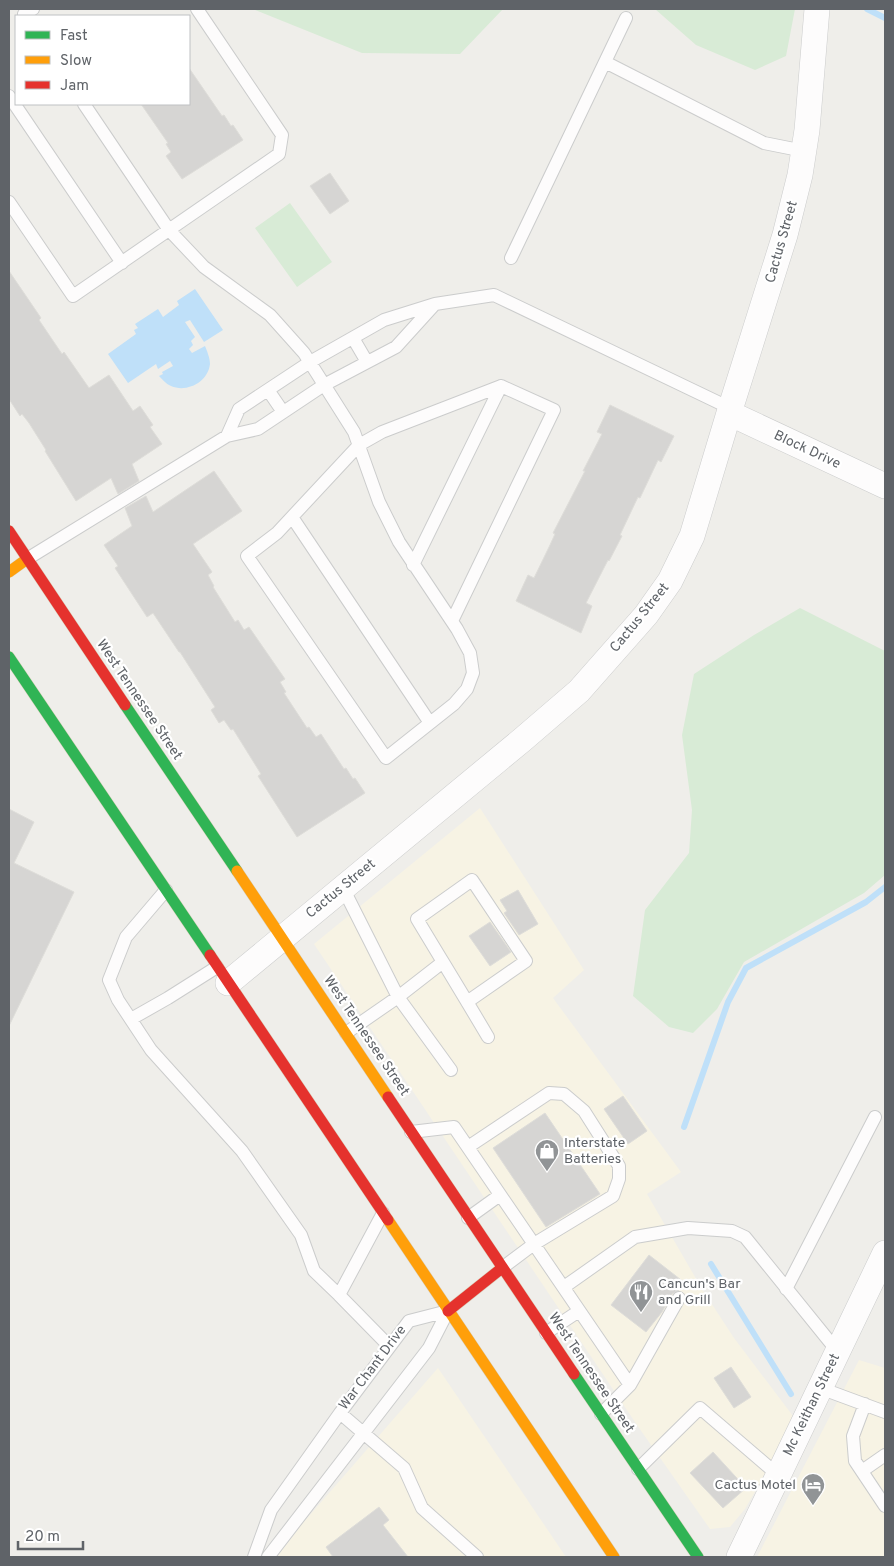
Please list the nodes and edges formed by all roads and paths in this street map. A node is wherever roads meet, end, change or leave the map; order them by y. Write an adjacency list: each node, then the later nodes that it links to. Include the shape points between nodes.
1 (197, 9): 9 (lane, via 282,135 279,154)
2 (817, 9): 7 (street, Cactus Street)
3 (626, 18): 4 (lane)
4 (605, 62): 7 (lane, via 764,143); 10 (lane)
5 (15, 105): 11 (lane)
6 (85, 105): 9 (lane)
7 (804, 151): 19 (street, Cactus Street, via 786,235)
8 (9, 202): 11 (lane, via 73,296)
9 (169, 230): 11 (lane); 14 (lane, via 204,267 270,315)
10 (511, 258)
11 (122, 263)
12 (435, 304): 13 (lane, via 384,320); 15 (lane, via 396,347); 19 (lane, via 494,295)
13 (353, 338): 14 (lane); 15 (lane)
14 (310, 362): 16 (lane); 18 (lane)
15 (367, 362): 16 (lane)
16 (324, 385): 20 (lane); 22 (lane)
17 (501, 386): 22 (lane, via 382,432); 27 (lane); 29 (lane, via 554,410)
18 (268, 390): 20 (lane); 21 (lane, via 239,409)
19 (729, 411): 23 (street, Block Drive); 32 (street, Cactus Street, via 692,536 670,582 646,614 579,691)
20 (283, 412): 21 (lane, via 258,429)
21 (227, 436): 26 (lane)
22 (359, 445): 24 (lane); 27 (lane, via 379,502)
23 (885, 486)
24 (292, 517): 31 (lane); 31 (lane, via 247,556 386,758)
25 (9, 532): 26 (main road, West Tennessee Street)
26 (27, 559): 28 (main road); 34 (main road, West Tennessee Street)
27 (413, 565): 29 (lane)
28 (9, 572)
29 (452, 621): 31 (lane, via 470,653 473,673 461,696)
30 (9, 657): 33 (main road)
31 (430, 723)
32 (343, 888): 34 (street, Cactus Street); 37 (lane)
33 (166, 890): 36 (main road); 39 (lane, via 126,938 109,980)
34 (282, 938): 36 (street, Cactus Street); 40 (main road, West Tennessee Street)
35 (443, 962): 37 (lane); 38 (lane); 38 (lane, via 417,920 472,880 526,961)
36 (223, 975): 39 (lane, via 168,998); 47 (main road)
37 (398, 997): 40 (lane); 42 (lane)
38 (467, 1002): 41 (lane)
39 (130, 1019): 54 (lane, via 151,1050 242,1151 301,1235 314,1271)
40 (346, 1033): 44 (main road, West Tennessee Street)
41 (488, 1037)
42 (451, 1070)
43 (875, 1117): 53 (lane)
44 (411, 1132): 45 (lane, via 454,1127); 48 (main road, West Tennessee Street)
45 (468, 1147): 46 (lane); 49 (lane, via 549,1093 564,1094 584,1111 619,1166 619,1179 613,1196)
46 (500, 1195): 48 (lane); 49 (lane)
47 (383, 1213): 54 (lane); 57 (main road)
48 (468, 1218): 51 (main road, West Tennessee Street)
49 (534, 1244): 51 (lane); 52 (lane)
50 (885, 1253): 60 (street, Mc Keithan Street)
51 (502, 1268): 57 (main road); 58 (main road, West Tennessee Street)
52 (564, 1287): 53 (lane, via 635,1237 688,1228 732,1231 745,1238); 56 (lane)
53 (786, 1289): 60 (lane)
54 (339, 1295): 59 (lane)
55 (680, 1298): 61 (lane)
56 (579, 1310): 58 (lane); 61 (lane)
57 (448, 1311): 59 (lane, War Chant Drive, via 409,1321); 67 (lane, via 429,1348); 76 (main road)
58 (546, 1333): 66 (main road, West Tennessee Street)
59 (389, 1346): 65 (lane, War Chant Drive)
60 (838, 1352): 62 (street, Mc Keithan Street)
61 (630, 1385): 66 (lane)
62 (820, 1388): 63 (lane); 71 (street, Mc Keithan Street)
63 (865, 1404): 64 (lane); 70 (lane, via 853,1436 854,1461)
64 (885, 1412)
65 (340, 1413): 67 (lane); 73 (lane, War Chant Drive, via 271,1510)
66 (601, 1414): 69 (main road, West Tennessee Street)
67 (363, 1433): 74 (lane); 75 (lane, via 404,1468 422,1508)
68 (885, 1455): 70 (lane)
69 (638, 1469): 71 (lane, via 700,1408); 77 (main road, West Tennessee Street)
70 (862, 1472): 72 (lane)
71 (778, 1475): 78 (street, Mc Keithan Street)
72 (885, 1506)
73 (254, 1557)
74 (268, 1557)
75 (477, 1557)
76 (614, 1557)
77 (698, 1557)
78 (739, 1557)

